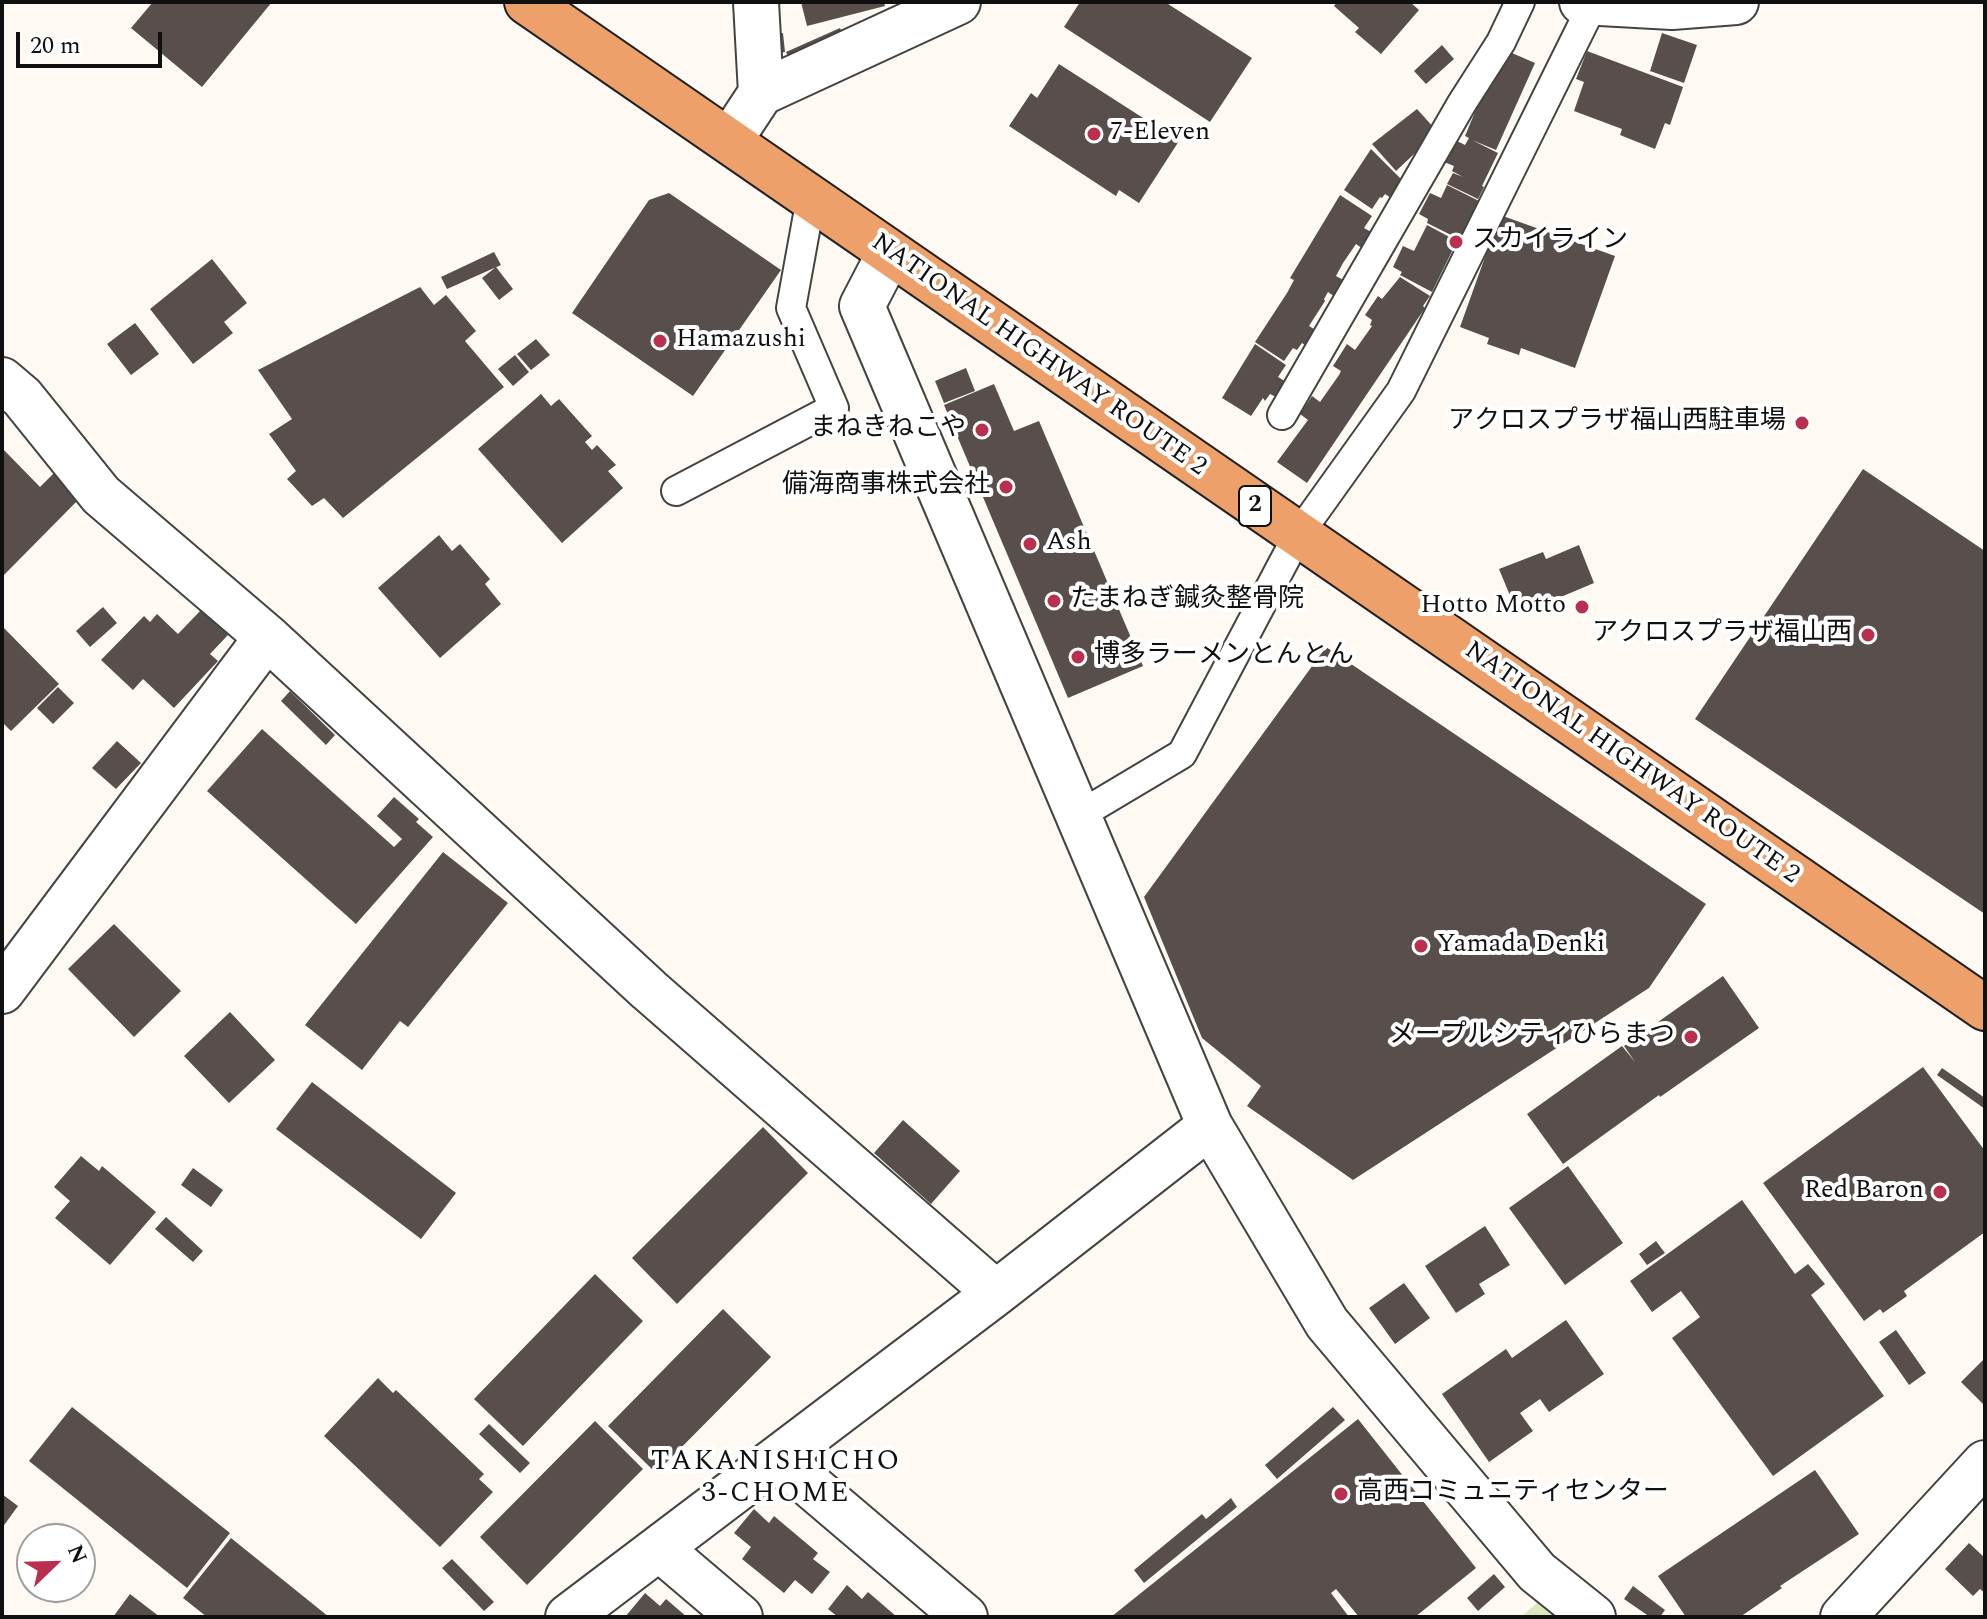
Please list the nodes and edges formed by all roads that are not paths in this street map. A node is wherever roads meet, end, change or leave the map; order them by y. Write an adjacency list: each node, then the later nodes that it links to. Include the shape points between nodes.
1 (527, 2): 9 (highway, NATIONAL HIGHWAY ROUTE 2 / 2)
2 (756, 2): 8 (street)
3 (958, 2): 8 (street)
4 (1520, 2): 13 (lane)
5 (1736, 2): 7 (street)
6 (1588, 3): 7 (street); 15 (lane, via 1401,391)
7 (1672, 4)
8 (761, 93): 9 (street)
9 (730, 140): 10 (highway, NATIONAL HIGHWAY ROUTE 2 / 2)
10 (811, 198): 11 (highway, NATIONAL HIGHWAY ROUTE 2 / 2); 14 (lane, via 791,308 834,408)
11 (889, 254): 15 (highway, NATIONAL HIGHWAY ROUTE 2 / 2); 17 (street, via 862,306)
12 (2, 380): 16 (street, via 22,397 101,495)
13 (1282, 415)
14 (676, 491)
15 (1298, 535): 17 (lane, via 1182,754); 19 (highway, NATIONAL HIGHWAY ROUTE 2 / 2)
16 (267, 637): 18 (street); 21 (street, via 649,990)
17 (1078, 816): 20 (street)
18 (2, 991)
19 (1985, 1008)
20 (1210, 1126): 21 (street); 28 (street, via 1327,1323 1537,1572)
21 (996, 1293): 22 (street)
22 (778, 1458): 24 (street); 27 (street)
23 (1985, 1463): 29 (street)
24 (660, 1549): 25 (street); 26 (street)
25 (568, 1617)
26 (740, 1617)
27 (965, 1617)
28 (1593, 1617)
29 (1843, 1617)

